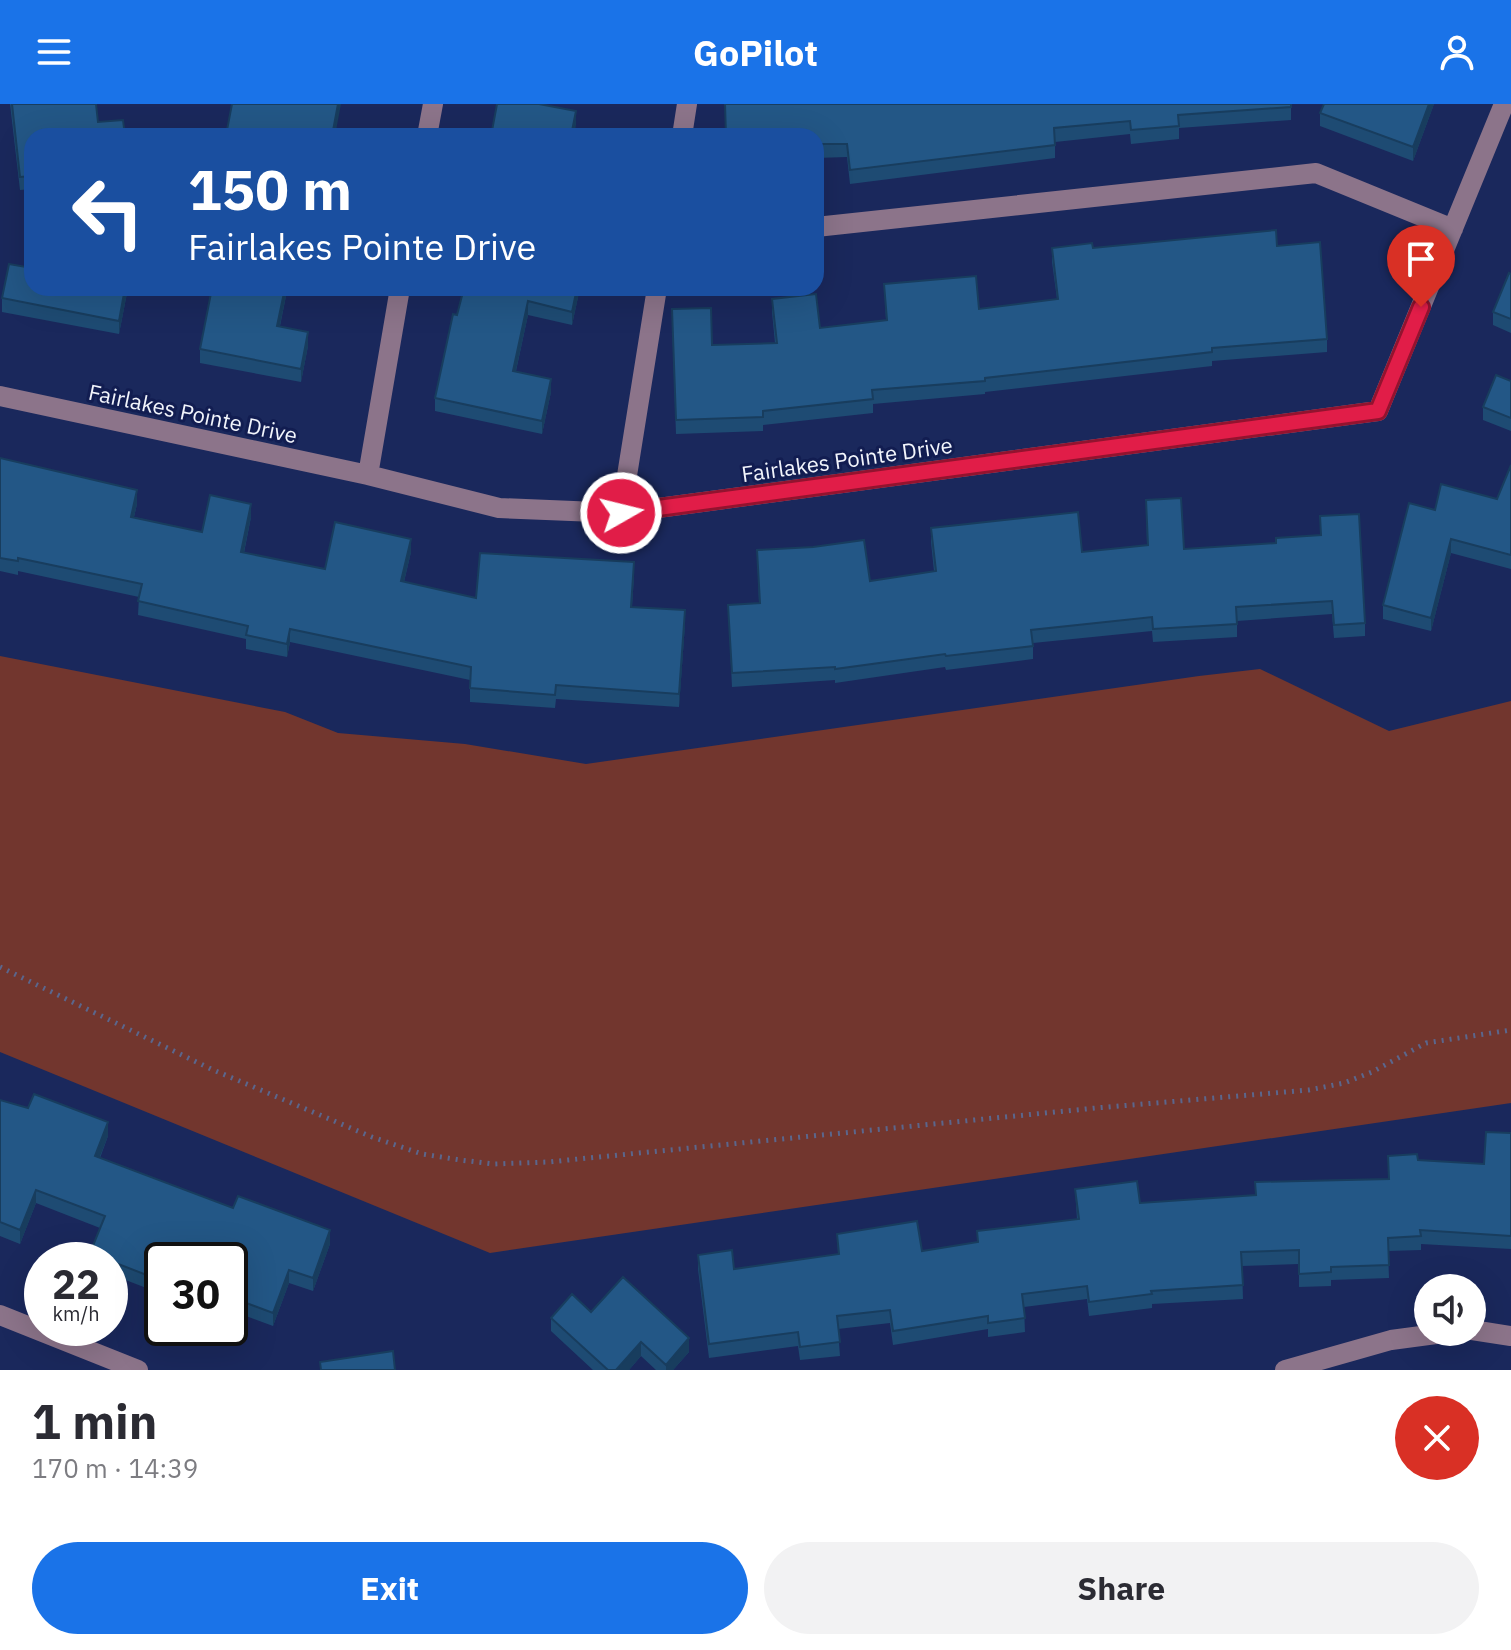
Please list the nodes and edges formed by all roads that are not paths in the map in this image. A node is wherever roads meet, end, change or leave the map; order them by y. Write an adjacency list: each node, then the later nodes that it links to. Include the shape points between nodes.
1 (433, 104): 4 (street)
2 (687, 104): 5 (street)
3 (1504, 104): 7 (street, Fairlakes Pointe Drive)
4 (428, 128)
5 (683, 128)
6 (824, 226): 7 (street, via 1316,173)
7 (1453, 229): 12 (street, Fairlakes Pointe Drive, via 1378,411)
8 (399, 296): 11 (street)
9 (656, 296): 12 (street)
10 (0, 396): 11 (street, Fairlakes Pointe Drive)
11 (368, 475): 12 (street, Fairlakes Pointe Drive, via 499,508)
12 (621, 513)
13 (0, 1315): 17 (street)
14 (1486, 1332): 15 (street)
15 (1511, 1336)
16 (1414, 1337): 18 (street)
17 (138, 1370)
18 (1293, 1370)

